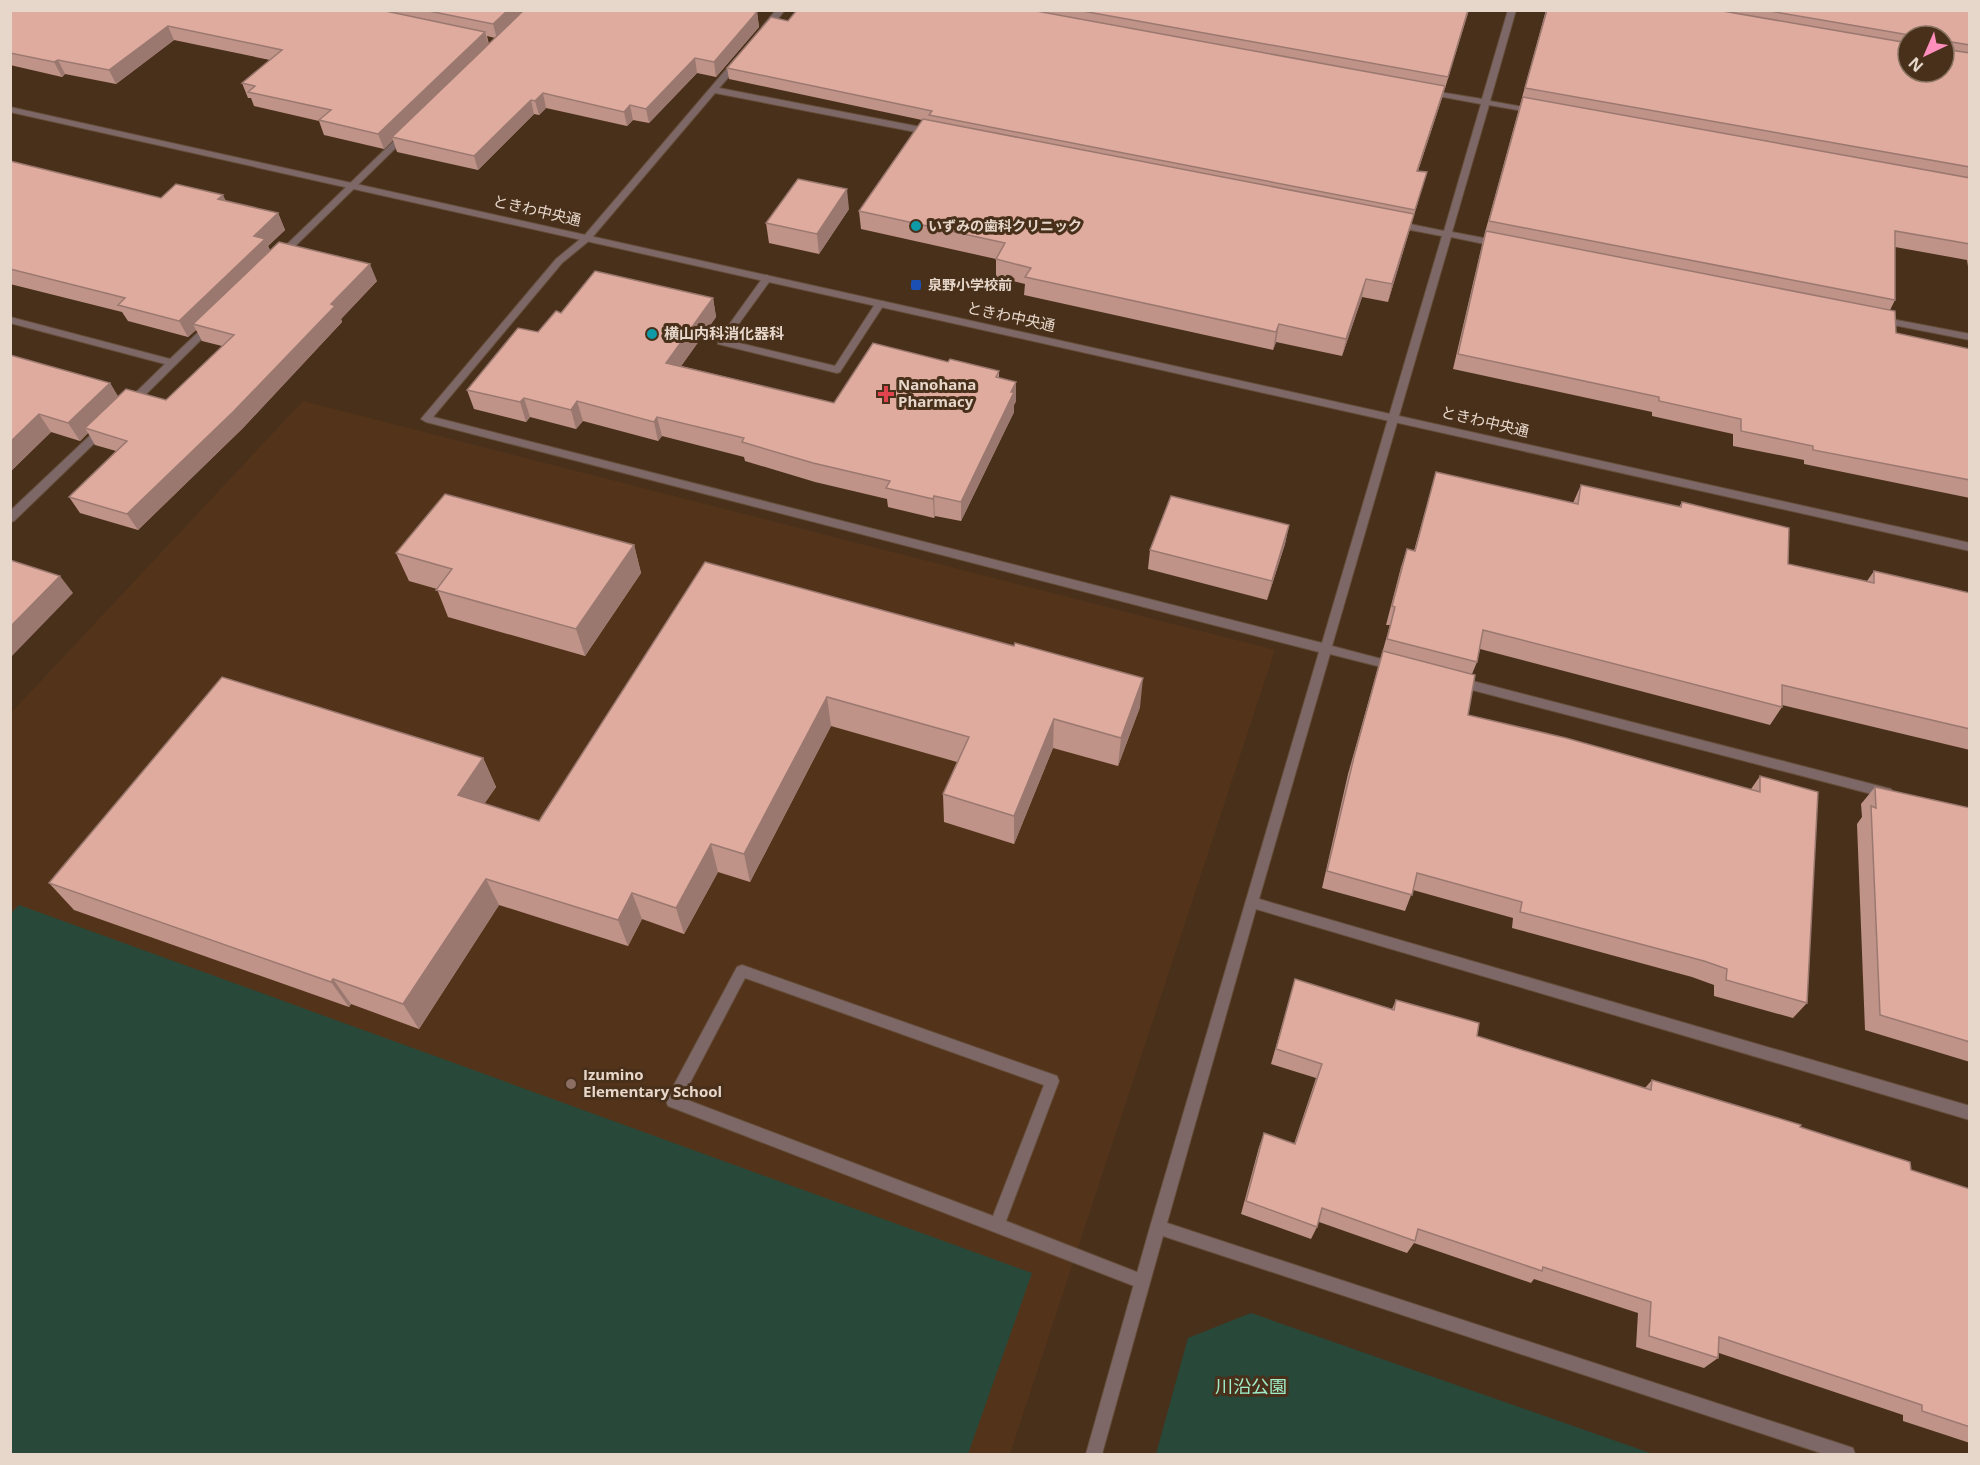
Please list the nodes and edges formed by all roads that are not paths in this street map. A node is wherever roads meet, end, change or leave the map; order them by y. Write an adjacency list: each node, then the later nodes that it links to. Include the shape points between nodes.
1 (781, 10): 3 (street)
2 (1512, 10): 7 (street)
3 (759, 37)
4 (744, 54): 5 (street)
5 (714, 90): 11 (street); 15 (street)
6 (1415, 90): 7 (street)
7 (1485, 102): 9 (street); 14 (street)
8 (10, 109): 12 (street, ときわ中央通)
9 (1544, 113)
10 (411, 130): 12 (street)
11 (947, 135)
12 (352, 186): 15 (street, ときわ中央通); 17 (street)
13 (1389, 223): 14 (street)
14 (1448, 234): 16 (street); 26 (street)
15 (587, 238): 18 (street, ときわ中央通); 30 (street, via 559,261 426,419)
16 (1505, 246)
17 (271, 266)
18 (767, 278): 19 (street, ときわ中央通); 19 (street, via 721,342 837,370)
19 (880, 303): 26 (street, ときわ中央通)
20 (222, 314): 24 (street)
21 (1865, 317): 23 (street)
22 (10, 321): 24 (street)
23 (1970, 337)
24 (172, 363): 25 (street)
25 (121, 412)
26 (1395, 417): 29 (street, ときわ中央通); 30 (street)
27 (113, 420): 28 (street)
28 (10, 518)
29 (1970, 547)
30 (1326, 648): 31 (street); 34 (street)
31 (1406, 669)
32 (1441, 678): 33 (street)
33 (1900, 797)
34 (1252, 902): 35 (street); 37 (street)
35 (1970, 1113)
36 (997, 1225): 36 (street, via 673,1101 742,971 1052,1081); 38 (street)
37 (1157, 1227): 38 (street); 40 (street)
38 (1142, 1281): 39 (street)
39 (1094, 1455)
40 (1847, 1455)

